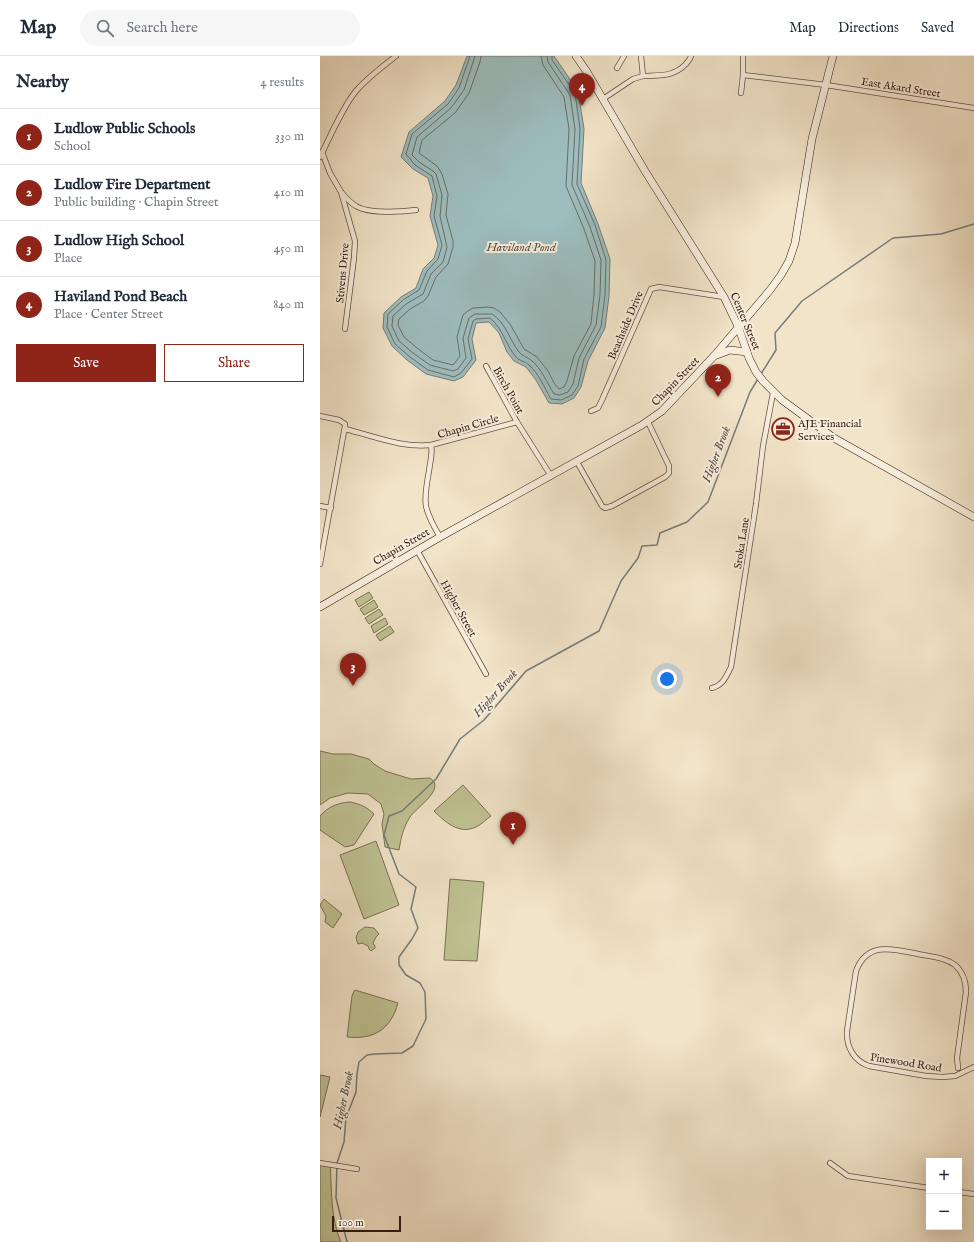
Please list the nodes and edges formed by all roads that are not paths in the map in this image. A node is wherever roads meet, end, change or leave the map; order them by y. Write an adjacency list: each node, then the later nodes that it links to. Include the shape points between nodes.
1 (396, 56): 15 (street, via 356,91)
2 (576, 56): 13 (main road, Center Street)
3 (624, 56): 8 (street)
4 (641, 56): 10 (street)
5 (691, 56): 10 (street, via 680,70 668,75)
6 (743, 56): 9 (street)
7 (833, 56): 11 (main road, Chapin Street)
8 (617, 68)
9 (743, 74): 11 (street, East Akard Street); 12 (street)
10 (644, 76): 13 (street, via 634,79)
11 (826, 85): 14 (street, East Akard Street); 19 (main road, Chapin Street, via 812,139 795,242 789,261 781,275)
12 (741, 93)
13 (603, 99): 18 (main road, Center Street)
14 (974, 108)
15 (321, 155): 16 (street, Stivens Drive)
16 (341, 192): 17 (street, via 357,207 365,210); 20 (street, Stivens Drive, via 354,241)
17 (416, 210)
18 (724, 297): 19 (main road, Center Street); 25 (street, Beachside Drive, via 659,287 651,289 602,400 598,408)
19 (738, 326): 21 (main road, Center Street); 22 (main road, Chapin Street)
20 (345, 329)
21 (747, 352): 22 (main road, via 730,350); 24 (main road, Center Street, via 758,375)
22 (714, 356): 28 (main road, Chapin Street, via 662,411)
23 (486, 366): 27 (street, Birch Point)
24 (773, 392): 35 (main road, Center Street, via 834,438); 41 (street, Sroka Lane, via 730,667 723,682)
25 (591, 411)
26 (320, 416): 29 (street, via 342,421)
27 (517, 422): 30 (street, Chapin Circle); 32 (street)
28 (648, 422): 31 (main road, Chapin Street); 31 (street, via 669,466 669,473 665,477 605,508)
29 (345, 430): 30 (street, via 405,445); 34 (street)
30 (431, 445): 36 (street, Chapin Circle, via 432,455 424,497 430,521)
31 (577, 462): 32 (main road, Chapin Street)
32 (551, 476): 36 (main road, Chapin Street)
33 (320, 506): 34 (street)
34 (331, 508): 38 (street)
35 (974, 517)
36 (440, 536): 37 (main road, Chapin Street)
37 (417, 550): 39 (main road, Chapin Street); 40 (street, Higher Street)
38 (320, 564)
39 (320, 607)
40 (486, 674)
41 (712, 688)
42 (958, 1068): 43 (street, Pinewood Road, via 966,987 958,968 945,959 893,949 880,949 868,954 856,972 847,1031 849,1047 856,1058 873,1067 933,1077 955,1076)
43 (974, 1068)
44 (320, 1163): 46 (street)
45 (830, 1163): 47 (street, via 848,1176)
46 (357, 1169)
47 (926, 1188)
48 (962, 1192): 49 (street)
49 (974, 1194)

